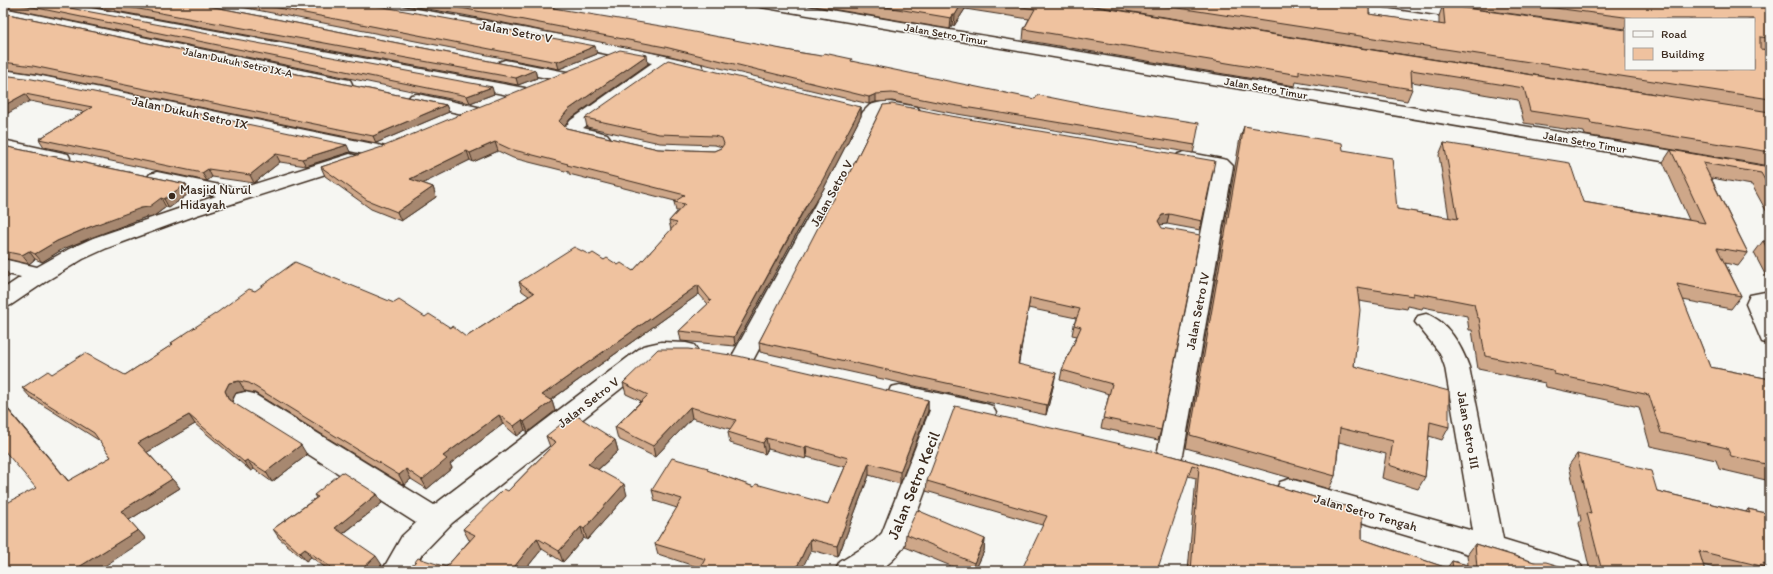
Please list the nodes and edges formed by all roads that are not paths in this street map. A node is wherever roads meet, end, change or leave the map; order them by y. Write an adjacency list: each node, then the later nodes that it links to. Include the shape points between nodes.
1 (40, 3): 8 (street)
2 (357, 3): 10 (street, Jalan Setro V)
3 (761, 3): 26 (street, Jalan Setro Timur)
4 (1386, 3): 7 (street)
5 (3, 13): 9 (street, Jalan Dukuh Setro IX-A)
6 (175, 13): 8 (street)
7 (1487, 17)
8 (156, 23): 9 (street); 17 (street)
9 (126, 38): 16 (street, Jalan Dukuh Setro IX-A)
10 (620, 52): 11 (street, Jalan Setro V); 13 (street)
11 (666, 61): 14 (street, Jalan Setro V); 22 (street, via 572,130)
12 (492, 62): 17 (street, via 567,73)
13 (594, 62)
14 (712, 73)
15 (3, 75): 28 (street, Jalan Dukuh Setro IX, via 385,148)
16 (361, 88)
17 (519, 92): 19 (street)
18 (400, 96): 19 (street)
19 (483, 107): 21 (street)
20 (929, 114): 41 (street, Jalan Setro V, via 887,106 865,111 834,191 734,357 661,350 651,352)
21 (443, 124)
22 (616, 141)
23 (3, 146): 25 (street)
24 (1166, 155): 39 (street, Jalan Setro IV, via 1224,166 1199,237)
25 (79, 162)
26 (1716, 164)
27 (140, 175): 28 (street)
28 (239, 196): 30 (street, via 100,243)
29 (3, 266): 30 (street)
30 (40, 275): 32 (street)
31 (1770, 299): 34 (street, via 1758,300 1757,304)
32 (3, 300)
33 (1426, 322): 42 (street, Jalan Setro III, via 1453,353)
34 (1770, 336)
35 (875, 388): 37 (street)
36 (245, 401): 41 (street)
37 (945, 404): 38 (street); 44 (street, Jalan Setro Kecil, via 893,540 884,550)
38 (1007, 418)
39 (1169, 456)
40 (1269, 484): 42 (street, Jalan Setro Tengah)
41 (436, 521): 43 (street, Jalan Setro V, via 412,546)
42 (1507, 558): 45 (street, Jalan Setro Tengah)
43 (397, 571)
44 (850, 571)
45 (1569, 571)

